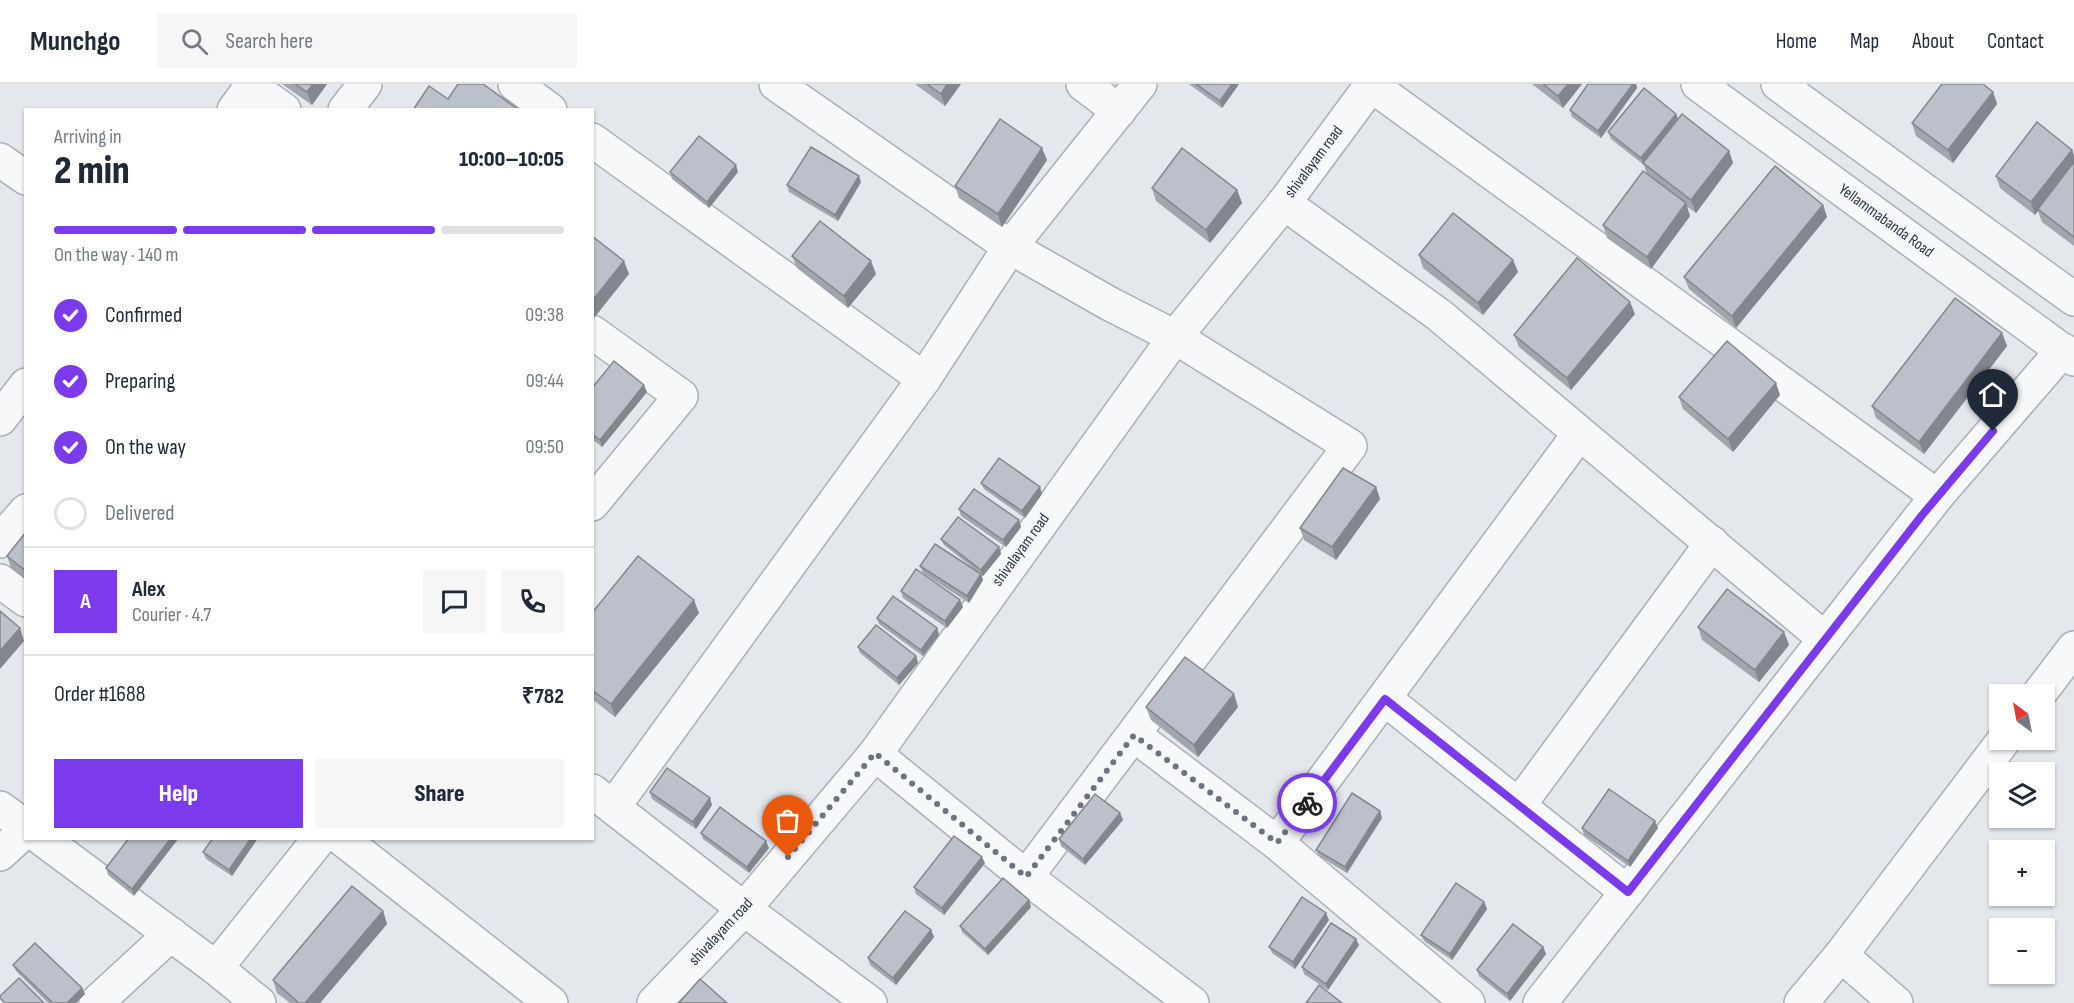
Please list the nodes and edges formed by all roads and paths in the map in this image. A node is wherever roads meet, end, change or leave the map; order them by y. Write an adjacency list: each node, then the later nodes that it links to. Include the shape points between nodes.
1 (365, 84): 11 (street)
2 (515, 84): 12 (street)
3 (776, 84): 18 (street)
4 (1083, 84): 13 (street)
5 (1140, 84): 13 (street)
6 (1372, 84): 17 (street, shivalayam road); 27 (street)
7 (1698, 84): 22 (street, Yellammabanda Road)
8 (1778, 84): 19 (street)
9 (244, 93): 10 (street)
10 (279, 108)
11 (347, 108)
12 (547, 108)
13 (1119, 111): 18 (street)
14 (594, 141): 23 (street)
15 (0, 160): 16 (street)
16 (24, 177)
17 (1284, 202): 21 (street, shivalayam road); 26 (street, via 1439,315)
18 (1010, 247): 21 (street); 23 (street)
19 (2074, 299)
20 (594, 333): 28 (street, via 681,396)
21 (1175, 337): 38 (street, via 1350,446); 40 (street, shivalayam road)
22 (2068, 354): 27 (street)
23 (924, 379): 41 (street)
24 (24, 388): 25 (street)
25 (0, 419)
26 (1579, 434): 31 (street); 37 (street)
27 (1937, 496): 34 (street)
28 (594, 502)
29 (24, 513): 30 (street)
30 (0, 541)
31 (1712, 543): 34 (street); 42 (street)
32 (0, 581): 33 (street)
33 (24, 599)
34 (1825, 639): 52 (street)
35 (2074, 648): 36 (street)
36 (2047, 684)
37 (1385, 699): 42 (street); 49 (street)
38 (1134, 735): 49 (street); 51 (street)
39 (1996, 750): 55 (street)
40 (875, 753): 51 (street); 53 (street, shivalayam road)
41 (603, 799): 53 (street)
42 (1519, 805): 52 (street)
43 (0, 808): 44 (street)
44 (24, 826)
45 (24, 830): 50 (street)
46 (44, 840): 54 (street)
47 (318, 840): 56 (street)
48 (344, 840): 59 (street)
49 (1277, 843): 63 (street)
50 (0, 854)
51 (1026, 877): 62 (street)
52 (1628, 892): 64 (street)
53 (744, 909): 60 (street, shivalayam road); 61 (street)
54 (171, 934): 56 (street); 57 (street)
55 (1841, 955): 65 (street); 66 (street)
56 (216, 968): 58 (street)
57 (96, 1003)
58 (259, 1003)
59 (551, 1003)
60 (654, 1003)
61 (870, 1003)
62 (1192, 1003)
63 (1468, 1003)
64 (1540, 1003)
65 (1801, 1003)
66 (1896, 1003)

